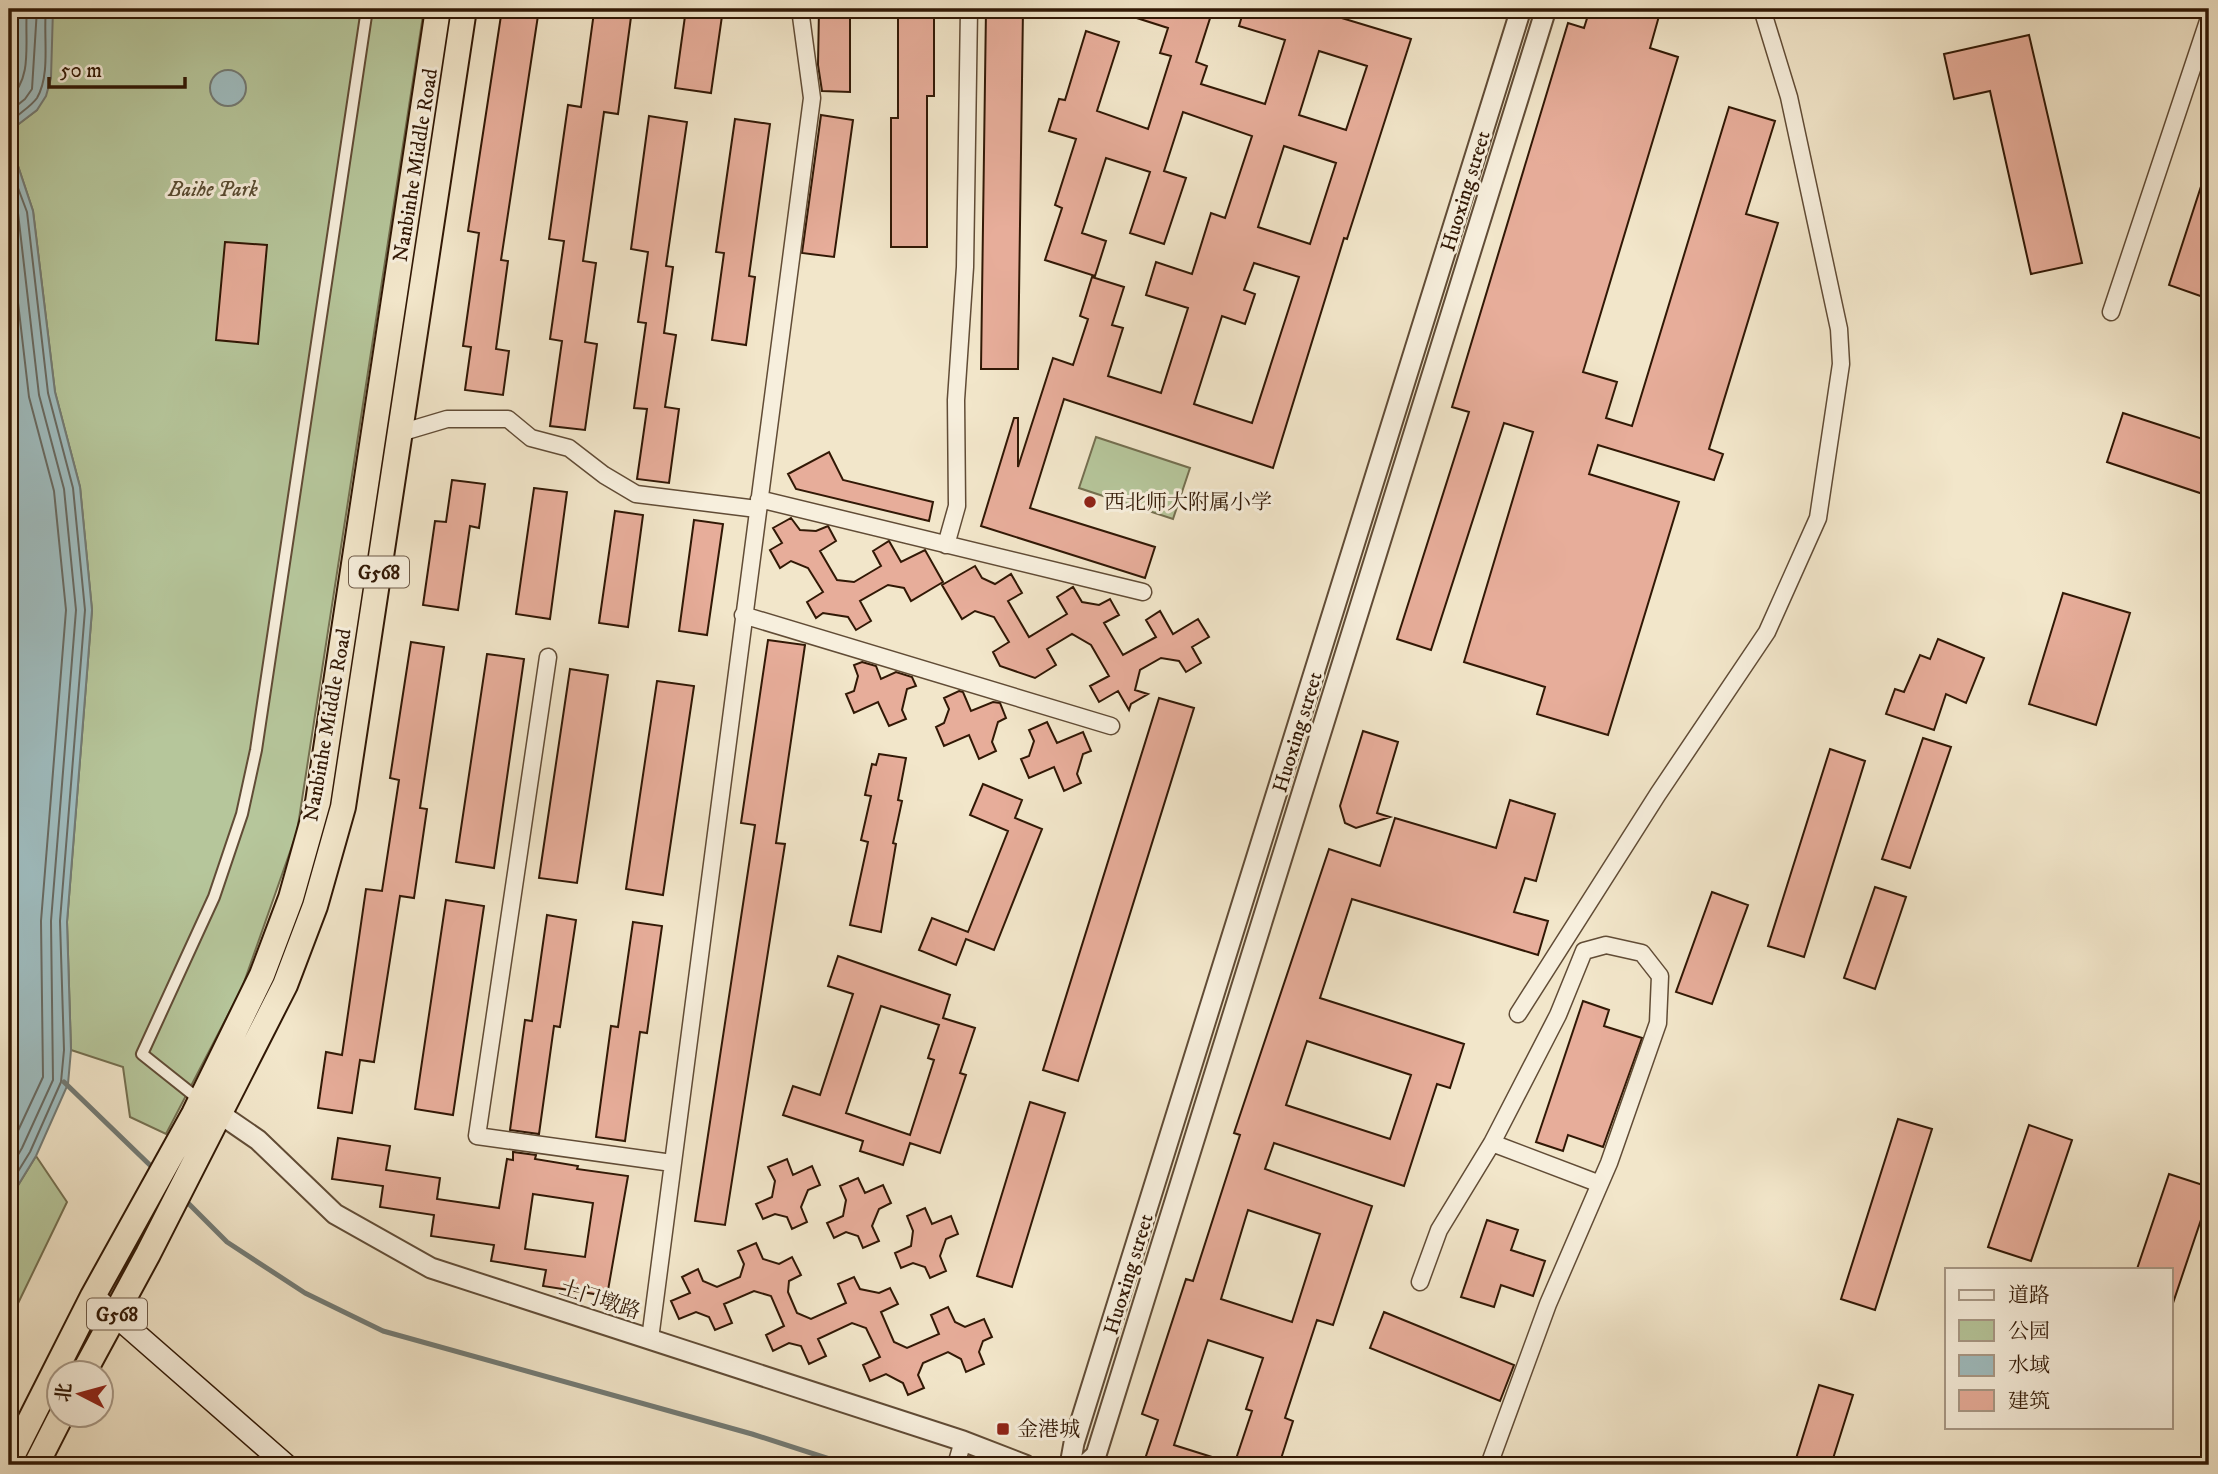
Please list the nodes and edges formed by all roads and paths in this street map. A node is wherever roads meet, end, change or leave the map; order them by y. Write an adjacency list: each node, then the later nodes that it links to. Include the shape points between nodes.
1 (367, 9): 19 (street, via 256,750 242,814 214,897 142,1054)
2 (438, 9): 19 (highway, Nanbinhe Middle Road / G568, via 318,802 290,898)
3 (464, 9): 11 (highway, Nanbinhe Middle Road / G568)
4 (800, 9): 12 (street, via 813,97)
5 (969, 9): 13 (street, via 965,267 956,400 957,506)
6 (1521, 9): 35 (street, Huoxing street)
7 (1546, 9): 36 (street, Huoxing street, via 1096,1455)
8 (1762, 9): 18 (street, via 1789,97 1839,329 1842,365 1818,518 1767,632)
9 (2209, 18): 10 (street)
10 (2111, 313)
11 (400, 433): 12 (street, via 447,419 508,419 531,438 569,448 636,494); 19 (highway, Nanbinhe Middle Road / G568, via 343,807 315,906 285,985)
12 (758, 504): 13 (street); 15 (street)
13 (946, 545): 14 (street)
14 (1143, 592)
15 (743, 615): 17 (street); 21 (street)
16 (548, 657): 21 (street, via 477,1136)
17 (1111, 726)
18 (1518, 1014)
19 (210, 1107): 24 (highway, Nanbinhe Middle Road / G568, via 174,1147); 25 (highway, Nanbinhe Middle Road / G568, via 197,1159); 26 (street, 土门墩路, via 258,1140 335,1214 431,1268)
20 (1492, 1143): 22 (street); 22 (street, via 1558,1015 1584,951 1606,945 1642,953 1660,976 1658,1023); 23 (street, via 1438,1230)
21 (672, 1163): 26 (street)
22 (1601, 1184): 37 (street, via 1548,1304)
23 (1420, 1282)
24 (93, 1296): 25 (main road); 30 (highway, Nanbinhe Middle Road / G568)
25 (116, 1315): 27 (highway, Nanbinhe Middle Road / G568); 32 (main road)
26 (650, 1339): 29 (street, 土门墩路)
27 (92, 1358)
28 (55, 1428): 31 (highway)
29 (963, 1441): 33 (street); 34 (street, 土门墩路)
30 (9, 1462)
31 (36, 1465)
32 (286, 1465)
33 (956, 1465)
34 (1026, 1465)
35 (1070, 1465)
36 (1085, 1465)
37 (1489, 1465)

